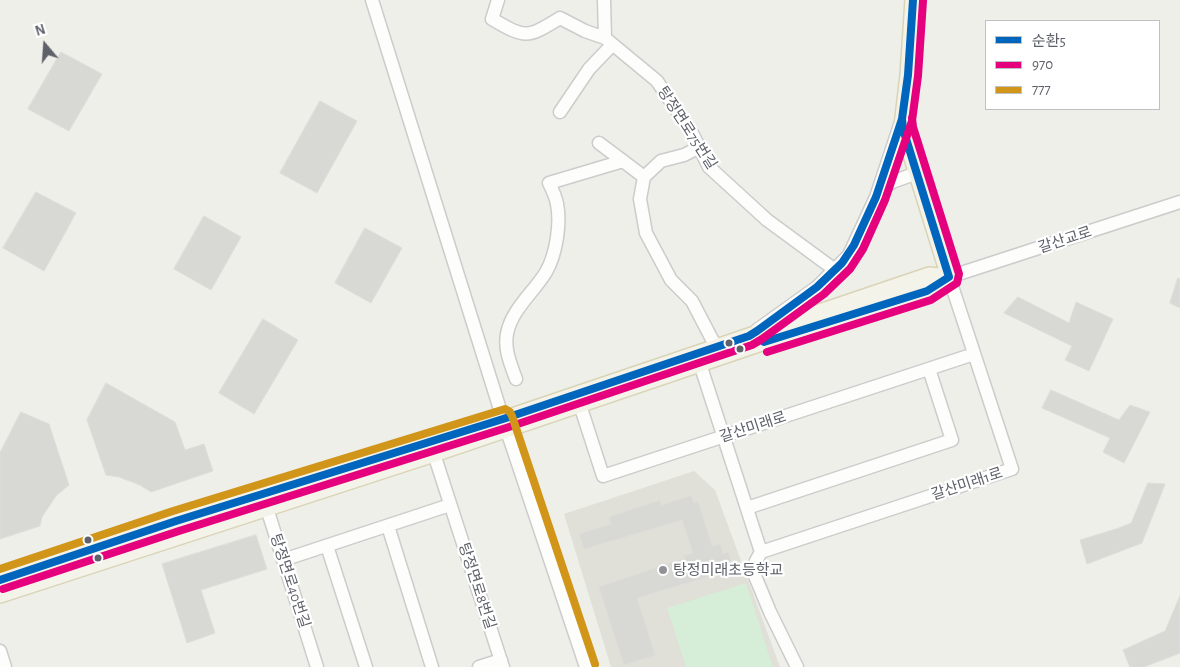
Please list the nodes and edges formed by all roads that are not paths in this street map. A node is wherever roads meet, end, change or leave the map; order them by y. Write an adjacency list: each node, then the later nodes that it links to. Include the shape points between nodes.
1 (372, 0): 26 (street)
2 (498, 0): 5 (street, 탕정면로75번길, via 492,18 514,32 526,35 536,32 560,18)
3 (604, 0): 5 (street)
4 (913, 0): 7 (main road, 갈산미래1로)
5 (609, 41): 6 (street); 9 (street, 탕정면로75번길, via 656,81)
6 (560, 112)
7 (902, 119): 11 (main road, 갈산미래1로, via 902,129); 13 (street)
8 (599, 143): 10 (street)
9 (700, 147): 12 (street, via 661,161); 15 (street, 탕정면로75번길, via 709,167 767,220)
10 (623, 161): 12 (street); 24 (street, via 548,183 557,202 559,222 546,271 514,316 507,334 507,356)
11 (916, 173): 13 (street, via 892,182); 16 (main road, 갈산미래1로)
12 (644, 177): 20 (street, via 640,199 646,233 671,280 692,301)
13 (876, 197): 15 (street, via 849,255)
14 (1180, 202): 16 (street, 갈산교로)
15 (835, 270): 17 (street)
16 (949, 277): 18 (main road, via 929,275); 19 (main road, via 927,291); 21 (street, 갈산미래1로)
17 (817, 287): 18 (street, via 815,301); 19 (street)
18 (829, 308): 19 (main road)
19 (754, 340): 20 (main road); 22 (main road)
20 (716, 347): 26 (main road)
21 (974, 354): 23 (street, 갈산미래로); 34 (street, 갈산미래1로, via 1012,469)
22 (700, 364): 25 (main road); 27 (street)
23 (929, 369): 27 (street, 갈산미래로); 31 (street, via 952,440)
24 (516, 379)
25 (580, 404): 26 (main road); 27 (street, 갈산미래로, via 603,476)
26 (505, 424): 28 (main road); 29 (main road); 43 (street)
27 (724, 436): 31 (street)
28 (434, 454): 29 (main road); 30 (street, 탕정면로8번길)
29 (264, 501): 35 (street, 탕정면로40번길); 36 (main road, via 176,521); 37 (main road)
30 (450, 505): 32 (street); 38 (street, 탕정면로8번길)
31 (747, 508): 34 (street)
32 (388, 526): 33 (street); 41 (street)
33 (327, 546): 35 (street); 40 (street)
34 (761, 552): 44 (street, via 756,560 755,576)
35 (283, 560): 39 (street, 탕정면로40번길)
36 (0, 580)
37 (0, 596)
38 (502, 664): 42 (street)
39 (317, 667)
40 (366, 667)
41 (432, 667)
42 (479, 667)
43 (586, 667)
44 (797, 667)

